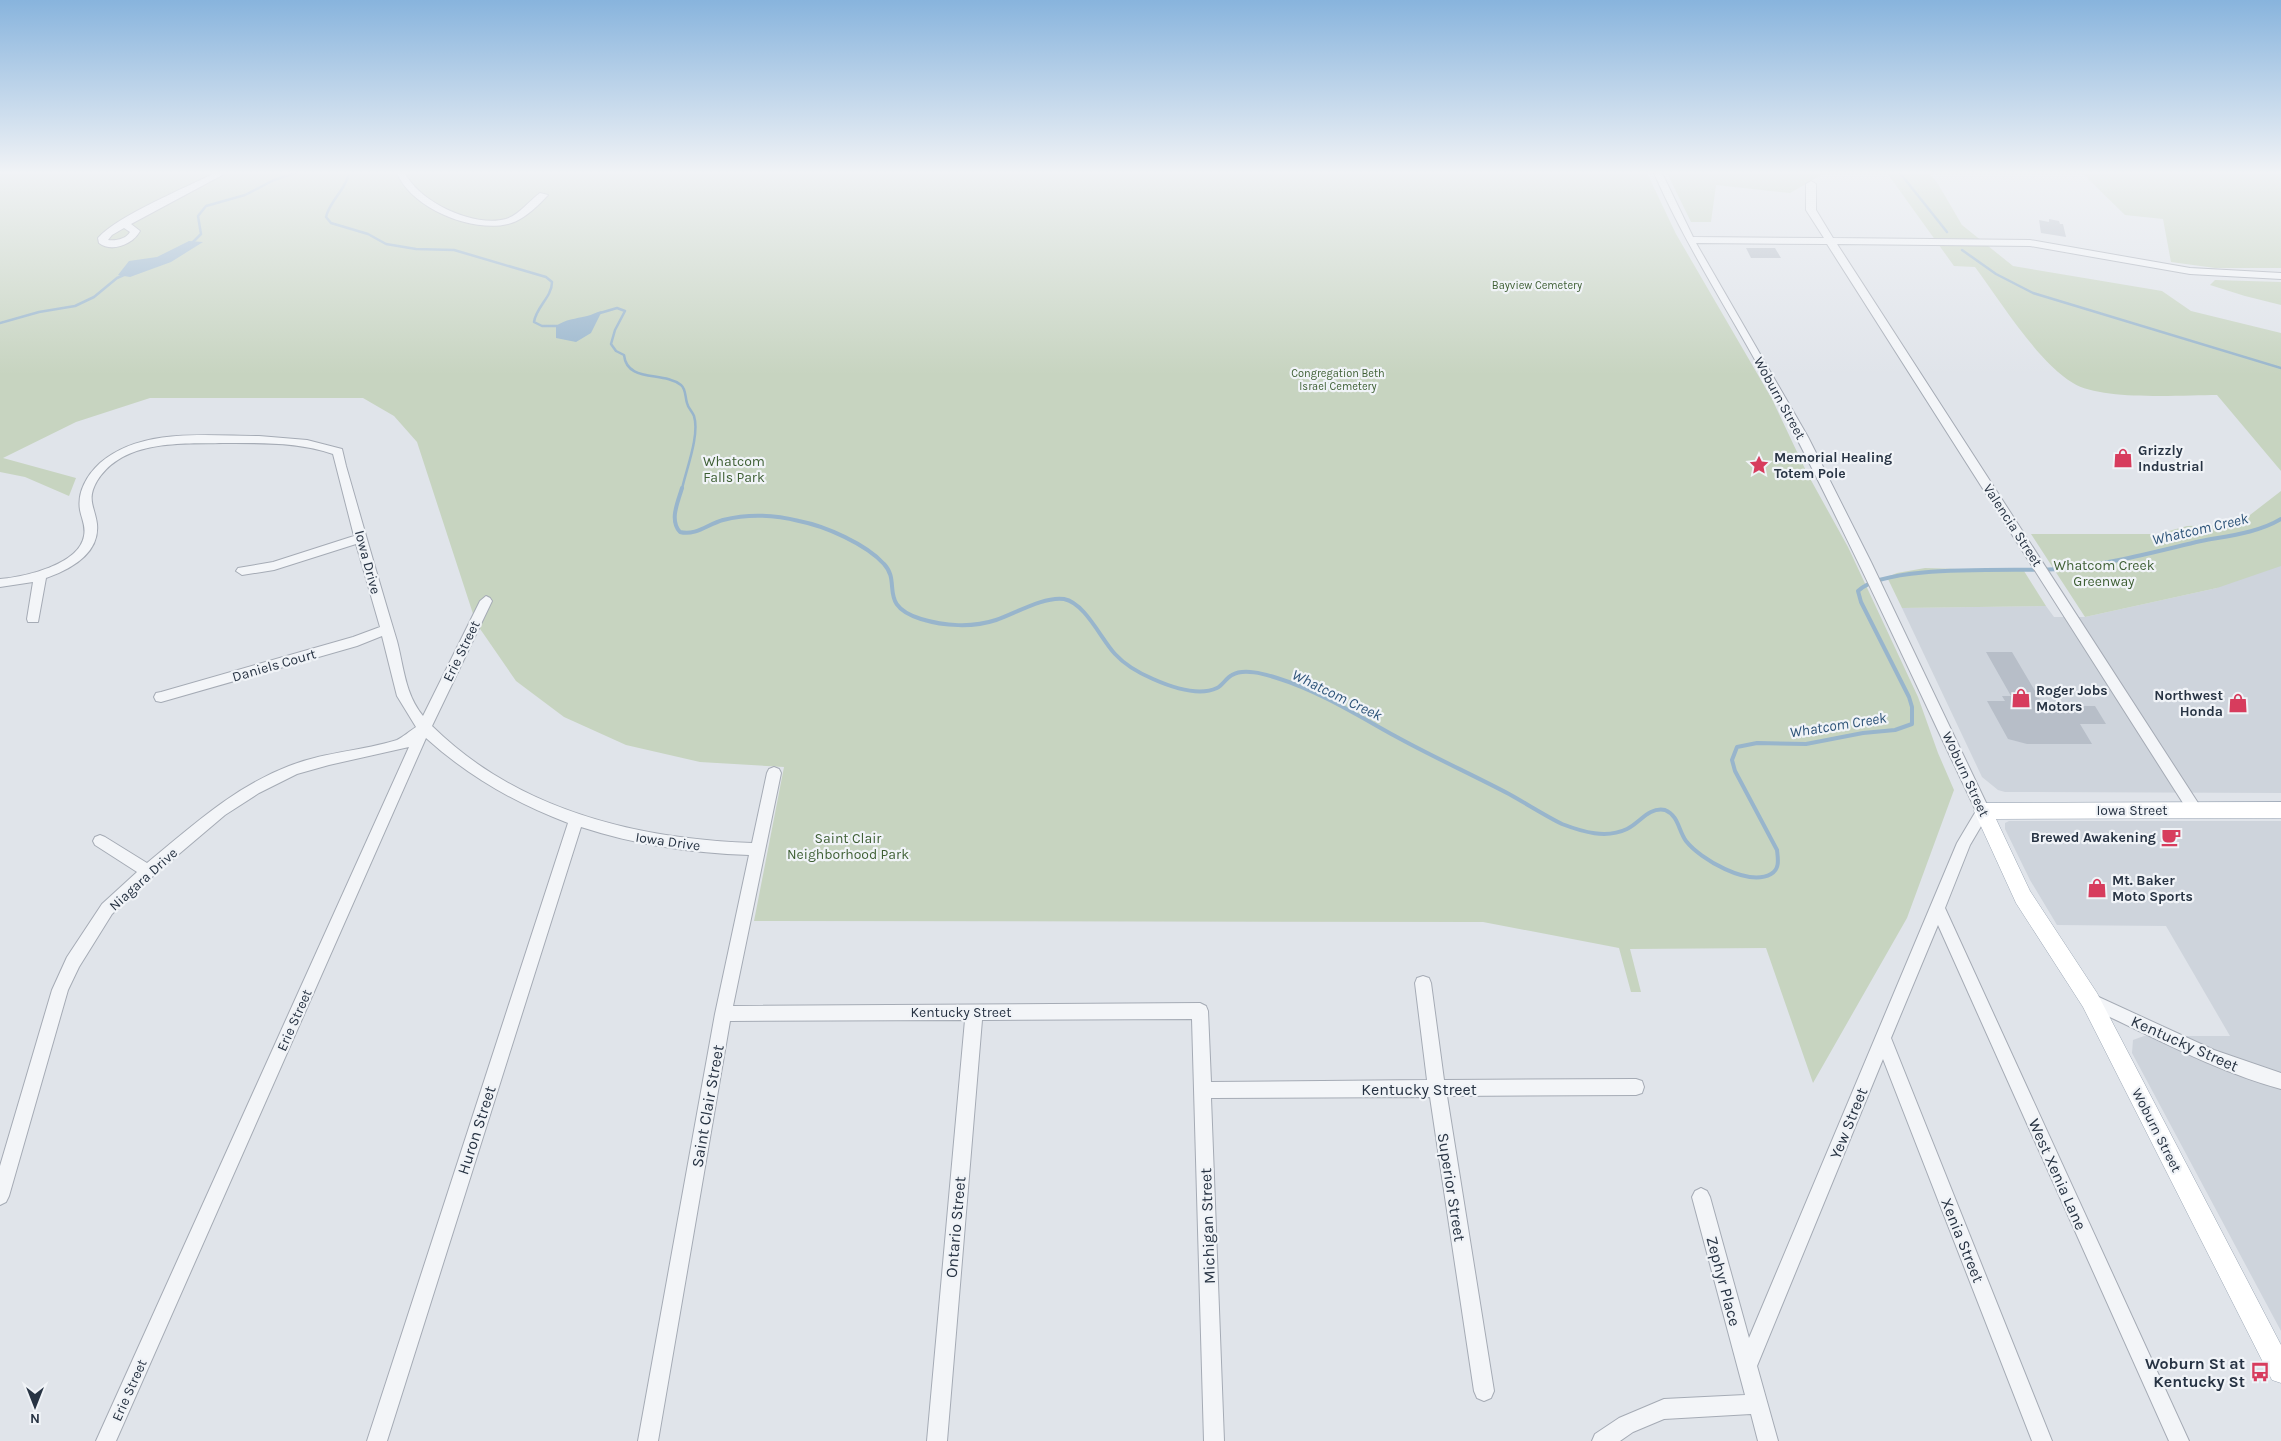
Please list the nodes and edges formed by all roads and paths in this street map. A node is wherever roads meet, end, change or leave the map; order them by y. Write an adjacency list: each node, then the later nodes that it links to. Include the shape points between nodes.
1 (1690, 240): 17 (street, Woburn Street, via 1781,397 1865,562)
2 (1725, 240): 3 (street)
3 (1830, 241): 4 (street, via 2030,243 2190,271); 6 (street, Valencia Street)
4 (2281, 276)
5 (362, 538): 7 (street, via 274,566); 8 (street, Iowa Drive, via 338,452 317,444 288,440 166,441 132,449 98,471 88,485 86,508 92,527 89,540 78,555); 13 (street, Iowa Drive)
6 (2028, 549): 10 (street, Valencia Street)
7 (242, 571)
8 (40, 578): 9 (street, Iowa Drive); 12 (street)
9 (0, 584)
10 (2057, 594): 18 (street, Valencia Street)
11 (486, 601): 15 (street, Erie Street)
12 (33, 619)
13 (386, 630): 14 (street, Daniels Court); 15 (street, Iowa Drive, via 406,703)
14 (161, 697)
15 (424, 728): 20 (street, Iowa Drive, via 471,768 547,808); 23 (street, Niagara Drive, via 402,744 329,759 293,770 254,789 220,811); 41 (street, Erie Street)
16 (774, 773): 22 (street, Saint Clair Street)
17 (1983, 810): 18 (main road, Iowa Street); 24 (street, Yew Street, via 1964,843); 26 (main road, Woburn Street, via 2023,897)
18 (2195, 810): 19 (main road, Iowa Street)
19 (2281, 810)
20 (576, 818): 22 (street, Iowa Drive, via 627,835 672,844); 42 (street, Huron Street)
21 (100, 841): 23 (street)
22 (758, 848): 29 (street, Saint Clair Street)
23 (148, 871): 35 (street, Niagara Drive, via 107,910 73,962 60,990)
24 (1937, 907): 30 (street, Yew Street); 49 (street, West Xenia Lane)
25 (1423, 983): 34 (street, Superior Street)
26 (2090, 1000): 31 (street, Kentucky Street, via 2241,1069); 38 (main road, Woburn Street)
27 (1200, 1011): 28 (street, Kentucky Street); 33 (street, Michigan Street)
28 (974, 1012): 29 (street, Kentucky Street); 44 (street, Ontario Street)
29 (723, 1014): 43 (street, Saint Clair Street)
30 (1883, 1038): 37 (street, Yew Street); 48 (street, Xenia Street)
31 (2281, 1081)
32 (1636, 1087): 34 (street, Kentucky Street)
33 (1202, 1090): 34 (street, Kentucky Street); 45 (street, Michigan Street)
34 (1437, 1090): 39 (street, Superior Street)
35 (0, 1196)
36 (1700, 1197): 37 (street, Zephyr Place)
37 (1747, 1366): 40 (street)
38 (2281, 1371)
39 (1484, 1390)
40 (1758, 1404): 46 (street, via 1664,1409 1626,1425); 47 (street)
41 (106, 1441)
42 (377, 1441)
43 (648, 1441)
44 (938, 1441)
45 (1214, 1441)
46 (1602, 1441)
47 (1768, 1441)
48 (2042, 1441)
49 (2179, 1441)

